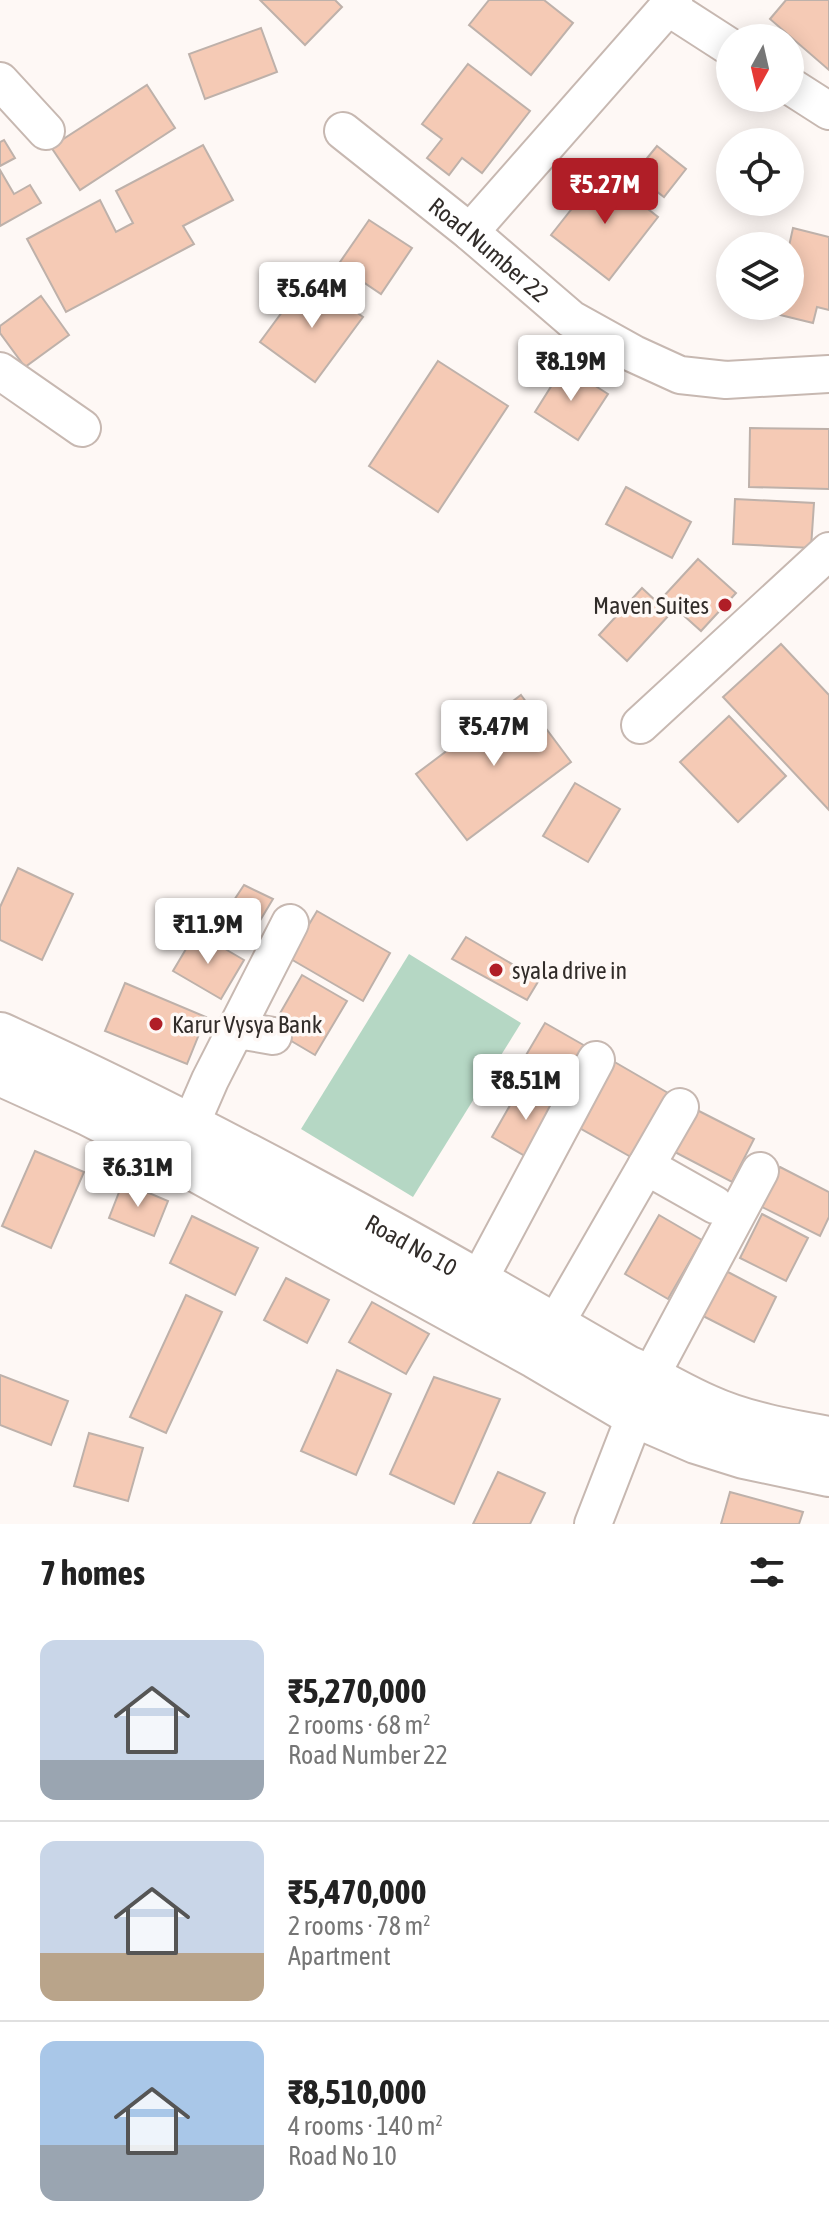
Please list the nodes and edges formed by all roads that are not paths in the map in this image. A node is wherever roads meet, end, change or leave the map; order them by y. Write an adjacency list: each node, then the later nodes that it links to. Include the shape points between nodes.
1 (671, 3): 2 (street); 8 (street)
2 (716, 37)
3 (0, 81): 6 (street)
4 (804, 95): 5 (street)
5 (829, 111)
6 (46, 131)
7 (343, 131): 8 (street, Road Number 22)
8 (470, 232): 10 (street, Road Number 22, via 571,319 680,375 726,380)
9 (0, 371): 11 (street)
10 (829, 374)
11 (82, 428)
12 (829, 551): 13 (street)
13 (640, 725)
14 (290, 923): 16 (street)
15 (0, 1035): 21 (main road, Road No 10)
16 (233, 1035): 17 (street, via 244,1031); 21 (street)
17 (273, 1036)
18 (596, 1060): 25 (street)
19 (0, 1073): 27 (main road, Road No 10, via 174,1157 536,1356)
20 (680, 1107): 22 (street)
21 (190, 1126): 25 (main road, Road No 10)
22 (646, 1166): 24 (street); 26 (street)
23 (760, 1171): 27 (street)
24 (715, 1205)
25 (477, 1283): 26 (main road, Road No 10)
26 (554, 1326): 27 (main road, Road No 10, via 627,1368)
27 (643, 1396): 28 (main road, Road No 10); 29 (main road, Road No 10, via 696,1441); 30 (street)
28 (829, 1439)
29 (829, 1474)
30 (593, 1524)

